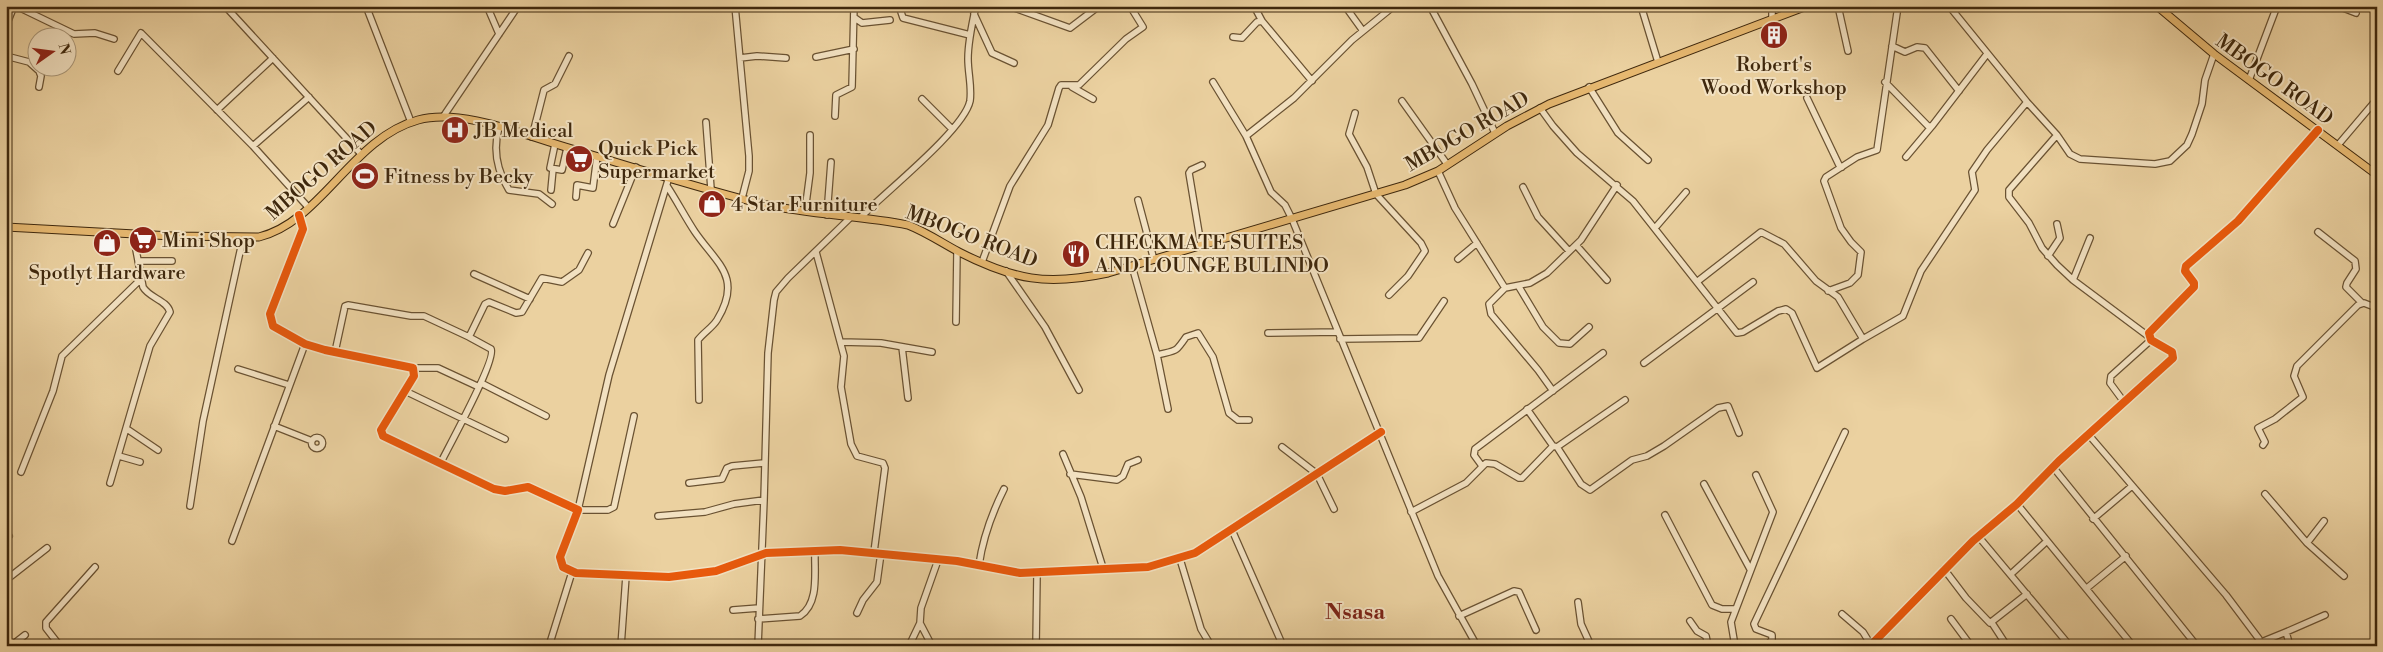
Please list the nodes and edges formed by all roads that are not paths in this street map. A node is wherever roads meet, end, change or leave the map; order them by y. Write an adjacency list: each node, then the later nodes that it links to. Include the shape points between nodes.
1 (15, 6): 32 (street); 37 (street, via 74,34 95,34)
2 (225, 6): 46 (street)
3 (366, 6): 72 (street)
4 (487, 6): 34 (street)
5 (518, 6): 34 (street)
6 (735, 6): 47 (street)
7 (854, 6): 28 (street)
8 (899, 6): 35 (street, via 903,18)
9 (976, 6): 27 (street)
10 (1009, 6): 11 (street, via 1070,28)
11 (1099, 6)
12 (1130, 6): 57 (street, via 1143,27 1126,39 1079,85)
13 (1254, 6): 31 (street)
14 (1345, 6): 33 (street)
15 (1394, 6): 33 (street)
16 (1430, 6): 78 (street)
17 (1641, 6): 49 (street)
18 (1772, 6): 29 (street)
19 (1807, 6): 29 (main road, MBOGO ROAD)
20 (1838, 6): 40 (street)
21 (1898, 6): 38 (street)
22 (1949, 6): 41 (street)
23 (2157, 6): 42 (main road, MBOGO ROAD)
24 (2277, 6): 52 (street)
25 (2338, 6): 26 (street)
26 (2356, 13)
27 (974, 14): 35 (street); 50 (street, via 992,53)
28 (855, 18): 30 (street, via 862,23); 39 (street)
29 (1772, 19): 49 (main road, MBOGO ROAD)
30 (890, 20)
31 (1262, 21): 36 (street, via 1256,22 1242,38); 53 (street)
32 (6, 26)
33 (1363, 31): 53 (street)
34 (499, 34): 71 (street)
35 (970, 34): 76 (street, via 970,102)
36 (1233, 37)
37 (114, 39)
38 (1892, 46): 55 (street); 59 (street, via 1905,52 1925,48)
39 (854, 49): 45 (street); 70 (street, via 852,87 836,95)
40 (1848, 51)
41 (1987, 54): 59 (street); 66 (street)
42 (2214, 54): 52 (main road, MBOGO ROAD); 81 (street, via 2192,134 2187,145 2170,160 2155,164 2076,158)
43 (6, 56): 56 (street, via 34,66 41,76)
44 (569, 56): 82 (street, via 555,84 544,90)
45 (816, 57)
46 (273, 58): 60 (street); 68 (street)
47 (740, 58): 48 (street); 108 (street, via 749,156)
48 (786, 58)
49 (1658, 62): 58 (main road, MBOGO ROAD)
50 (1014, 63)
51 (118, 71): 68 (street, via 141,33)
52 (2249, 80): 77 (main road, MBOGO ROAD)
53 (1312, 81): 80 (street)
54 (1213, 82): 80 (street)
55 (1886, 82): 74 (street, via 1928,126); 95 (street, via 1877,150)
56 (39, 87)
57 (1072, 87): 63 (street); 138 (street, via 1061,85 1059,88 1048,125 1010,186)
58 (1589, 87): 67 (main road, MBOGO ROAD); 90 (street, via 1618,133)
59 (1960, 91): 74 (street)
60 (309, 98): 85 (street); 87 (street)
61 (1808, 98): 95 (street)
62 (922, 99): 76 (street)
63 (1093, 99)
64 (2377, 99): 84 (street)
65 (1402, 101): 92 (street)
66 (2027, 102): 81 (street); 163 (street, via 1972,172 1975,190 1921,271 1902,316)
67 (1540, 108): 78 (main road, MBOGO ROAD); 100 (street, via 1577,153)
68 (217, 110): 85 (street)
69 (1356, 113): 106 (street, via 1349,134)
70 (835, 116)
71 (443, 117): 72 (main road, MBOGO ROAD); 75 (main road, MBOGO ROAD)
72 (411, 122): 87 (main road, MBOGO ROAD, via 392,131)
73 (706, 122): 103 (street)
74 (1932, 126): 89 (street)
75 (499, 128): 82 (main road, MBOGO ROAD); 110 (street, via 498,170 509,190 539,194)
76 (952, 130): 116 (street)
77 (2318, 130): 84 (main road, MBOGO ROAD); 161 (street, via 2238,221 2186,266 2185,271 2194,288 2150,331)
78 (1495, 134): 92 (main road, MBOGO ROAD)
79 (810, 135): 112 (street)
80 (1246, 136): 117 (street, via 1271,192 1285,205)
81 (2057, 136): 133 (street, via 2009,192 2010,200)
82 (532, 137): 83 (main road, MBOGO ROAD)
83 (555, 144): 86 (main road, MBOGO ROAD); 96 (street, via 550,168)
84 (2338, 145): 98 (main road, MBOGO ROAD)
85 (253, 146): 111 (street)
86 (567, 148): 88 (main road, MBOGO ROAD); 96 (street, via 562,170)
87 (361, 154): 111 (main road, MBOGO ROAD)
88 (597, 156): 94 (main road, MBOGO ROAD); 107 (street, via 593,188 577,185)
89 (1906, 157)
90 (1648, 160)
91 (831, 162): 113 (street)
92 (1447, 164): 97 (main road, MBOGO ROAD)
93 (1202, 165): 127 (street, via 1188,173)
94 (636, 167): 99 (main road, MBOGO ROAD); 118 (street)
95 (1842, 167): 149 (street, via 1824,181 1842,228 1861,252 1858,276 1850,283)
96 (553, 169): 104 (street)
97 (1438, 171): 106 (main road, MBOGO ROAD); 126 (street, via 1455,208)
98 (2377, 175)
99 (669, 177): 101 (street); 103 (main road, MBOGO ROAD)
100 (1617, 185): 121 (street); 128 (street)
101 (667, 186): 180 (street, via 694,230 720,261 727,277 725,299 718,320 698,340); 222 (street, via 609,375)
102 (1523, 187): 130 (street, via 1538,217)
103 (711, 189): 108 (main road, MBOGO ROAD)
104 (551, 190)
105 (1686, 192): 121 (street)
106 (1376, 194): 117 (main road, MBOGO ROAD); 150 (street, via 1425,251)
107 (576, 197)
108 (742, 198): 112 (main road, MBOGO ROAD)
109 (1138, 200): 135 (street)
110 (552, 204)
111 (308, 207): 114 (main road, MBOGO ROAD)
112 (805, 211): 113 (main road, MBOGO ROAD)
113 (827, 214): 115 (main road, MBOGO ROAD)
114 (299, 215): 124 (main road, MBOGO ROAD, via 270,234); 165 (street, via 303,229 270,320 278,330)
115 (852, 217): 116 (main road, MBOGO ROAD); 131 (street)
116 (861, 217): 129 (main road, MBOGO ROAD, via 908,225)
117 (1292, 219): 127 (main road, MBOGO ROAD); 158 (street)
118 (613, 224)
119 (2057, 224): 133 (street, via 2060,238)
120 (6, 227): 123 (main road, MBOGO ROAD)
121 (1655, 228): 145 (street)
122 (2318, 232): 153 (street, via 2355,261 2356,268 2346,287)
123 (133, 234): 124 (main road, MBOGO ROAD); 136 (street)
124 (243, 238): 221 (street, via 203,421)
125 (2090, 238): 144 (street)
126 (1477, 243): 134 (street); 148 (street)
127 (1201, 245): 135 (main road, MBOGO ROAD)
128 (1576, 245): 130 (street); 143 (street)
129 (957, 251): 138 (main road, MBOGO ROAD); 156 (street)
130 (1569, 251): 147 (street, via 1539,279)
131 (816, 252): 164 (street); 205 (street, via 788,278 776,292 774,300 768,353)
132 (588, 253): 151 (street, via 579,270 562,282 542,278)
133 (2048, 256): 144 (street)
134 (1458, 259)
135 (1154, 260): 139 (main road, MBOGO ROAD)
136 (138, 261): 137 (street); 142 (street)
137 (172, 261)
138 (982, 262): 140 (main road, MBOGO ROAD)
139 (1132, 266): 140 (main road, MBOGO ROAD, via 1065,281 1034,279); 170 (street)
140 (1006, 271): 176 (street, via 1045,327)
141 (474, 274): 151 (street)
142 (141, 278): 190 (street, via 144,290 166,305 170,312 150,346); 209 (street, via 62,356 53,391)
143 (1607, 280)
144 (2073, 280): 161 (street)
145 (1698, 281): 149 (street, via 1761,232 1784,244); 154 (street)
146 (1753, 282): 154 (street)
147 (1519, 287): 148 (street); 157 (street, via 1544,327 1559,343 1570,344)
148 (1505, 288): 178 (street, via 1489,304 1489,309)
149 (1828, 290): 163 (street, via 1841,301)
150 (1389, 295)
151 (530, 300): 160 (street, via 521,313 486,303)
152 (1444, 301): 162 (street, via 1419,338)
153 (2362, 303): 155 (street); 197 (street, via 2297,366 2294,376 2303,397 2275,420 2258,428)
154 (1718, 307): 163 (street, via 1739,334 1778,311 1789,310 1817,368); 171 (street, via 1705,320)
155 (2377, 308)
156 (956, 322)
157 (1588, 328)
158 (1338, 332): 159 (street); 162 (street)
159 (1268, 333)
160 (469, 337): 167 (street, via 424,316 348,305 345,306); 175 (street, via 492,350)
161 (2150, 338): 182 (street, via 2111,376 2110,383); 182 (street, via 2174,356)
162 (1340, 339): 191 (street)
163 (1863, 339)
164 (841, 342): 166 (street); 236 (street, via 844,364 841,387 851,444 857,456 878,460 885,468)
165 (305, 344): 167 (street); 174 (street)
166 (902, 347): 168 (street); 179 (street)
167 (335, 352): 172 (street)
168 (932, 352)
169 (1603, 354): 178 (street)
170 (1157, 355): 183 (street); 188 (street, via 1176,351 1186,336 1198,333 1214,357 1229,414 1238,420)
171 (1644, 363)
172 (413, 368): 175 (street, via 438,368); 177 (street, via 414,376)
173 (238, 369): 174 (street)
174 (289, 385): 189 (street)
175 (480, 385): 185 (street); 187 (street)
176 (1078, 390)
177 (405, 391): 187 (street); 206 (street, via 381,434 386,440)
178 (1553, 391): 184 (street)
179 (908, 398)
180 (699, 400)
181 (1625, 400): 199 (street)
182 (2124, 402): 194 (street)
183 (1168, 409)
184 (1528, 409): 199 (street); 207 (street, via 1474,449 1474,455)
185 (546, 416)
186 (634, 416): 222 (street, via 614,507)
187 (463, 417): 195 (street); 206 (street)
188 (1249, 420)
189 (274, 426): 196 (street); 231 (street)
190 (127, 429): 200 (street); 202 (street)
191 (1380, 432): 211 (street); 224 (street)
192 (1845, 432): 287 (street, via 1754,624 1756,629 1772,635)
193 (1739, 433): 199 (street, via 1728,406 1718,408 1656,451 1632,460 1590,490 1581,484)
194 (2088, 434): 208 (street); 216 (street)
195 (505, 439)
196 (312, 441)
197 (2264, 445)
198 (1282, 447): 211 (street)
199 (1555, 447): 207 (street, via 1522,478 1490,462)
200 (158, 450)
201 (1063, 454): 210 (street)
202 (119, 456): 204 (street); 213 (street)
203 (1138, 460): 210 (street, via 1128,464 1116,480)
204 (140, 462)
205 (764, 463): 214 (street, via 732,466 727,468 722,479); 219 (street)
206 (440, 464): 222 (street, via 499,490 528,487)
207 (1482, 466): 224 (street, via 1466,482)
208 (2053, 467): 220 (street); 227 (street)
209 (20, 472)
210 (1070, 474): 244 (street, via 1092,529)
211 (1317, 474): 223 (street); 229 (street)
212 (1756, 475): 245 (street, via 1773,512)
213 (110, 483)
214 (689, 483)
215 (1704, 484): 245 (street)
216 (2132, 486): 227 (street); 273 (street, via 2258,636)
217 (1004, 490): 242 (street, via 982,538)
218 (2265, 494): 233 (street)
219 (764, 500): 226 (street, via 705,512); 238 (street)
220 (2017, 504): 230 (street); 232 (street)
221 (190, 506)
222 (578, 510): 247 (street, via 560,557 563,567)
223 (1334, 510)
224 (1411, 512): 262 (street)
225 (1665, 515): 257 (street, via 1712,605 1722,609)
226 (658, 516)
227 (2093, 518): 239 (street)
228 (2324, 521): 233 (street)
229 (1232, 530): 240 (street); 282 (street)
230 (1978, 536): 246 (street); 249 (street)
231 (232, 541)
232 (2047, 541): 249 (street); 253 (street)
233 (2307, 543): 251 (street)
234 (47, 548): 252 (street)
235 (815, 550): 236 (street); 238 (street); 264 (street, via 814,584 809,608 800,616)
236 (874, 552): 237 (street)
237 (881, 553): 241 (street); 259 (street, via 877,582 862,600)
238 (761, 554): 250 (street, via 716,571 653,578); 256 (street)
239 (2126, 556): 253 (street); 292 (street)
240 (1180, 559): 244 (street, via 1148,567); 271 (street, via 1201,629)
241 (938, 560): 242 (street); 266 (street, via 921,608)
242 (979, 565): 248 (street)
243 (95, 567): 275 (street, via 46,622 46,628)
244 (1103, 568): 248 (street)
245 (1750, 569): 257 (street)
246 (1944, 569): 267 (street, via 1966,598); 272 (street)
247 (572, 572): 250 (street); 276 (street)
248 (1037, 574): 281 (street)
249 (2010, 574): 254 (street)
250 (626, 576): 277 (street)
251 (2344, 576)
252 (6, 580)
253 (2087, 588): 291 (street)
254 (2027, 594): 267 (street); 290 (street)
255 (1578, 602): 284 (street, via 1581,624)
256 (758, 608): 258 (street); 264 (street)
257 (1735, 608): 286 (street, via 1731,622)
258 (733, 610)
259 (857, 613)
260 (1842, 614): 272 (street, via 1863,632)
261 (2325, 615): 269 (street)
262 (1459, 616): 268 (street, via 1514,591 1519,592); 283 (street)
263 (1950, 619): 288 (street)
264 (758, 620): 278 (street)
265 (1690, 621): 285 (street, via 1697,631 1706,636)
266 (920, 623): 279 (street); 280 (street)
267 (1992, 623): 289 (street)
268 (1536, 630)
269 (2286, 632): 273 (street); 293 (street)
270 (25, 635): 274 (street)
271 (1210, 644)
272 (1871, 645)
273 (2256, 645)
274 (11, 646)
275 (60, 646)
276 (549, 646)
277 (621, 646)
278 (758, 646)
279 (908, 646)
280 (932, 646)
281 (1036, 646)
282 (1283, 646)
283 (1477, 646)
284 (1591, 646)
285 (1708, 646)
286 (1735, 646)
287 (1766, 646)
288 (1971, 646)
289 (2007, 646)
290 (2070, 646)
291 (2133, 646)
292 (2197, 646)
293 (2290, 646)

